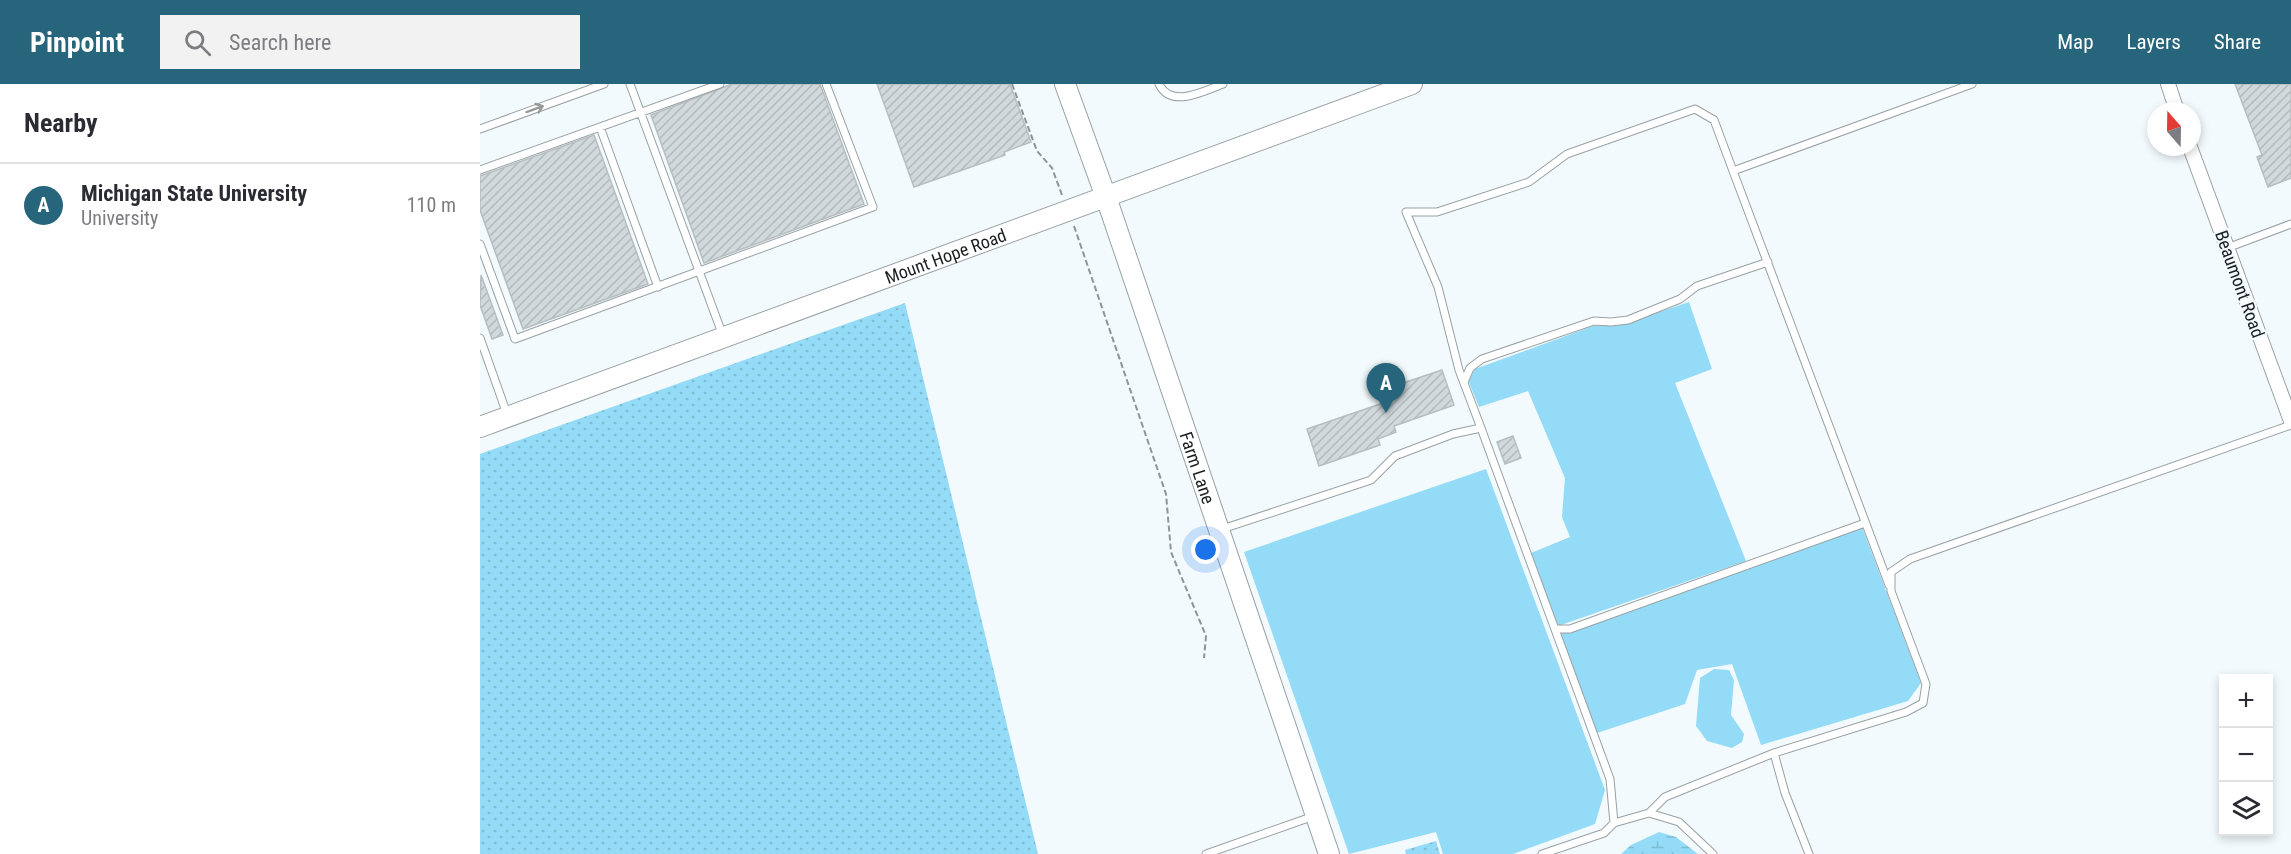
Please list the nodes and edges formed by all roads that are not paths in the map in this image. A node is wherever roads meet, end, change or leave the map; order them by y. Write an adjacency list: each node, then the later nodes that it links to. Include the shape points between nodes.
1 (604, 84): 14 (lane, one-way to 1)
2 (630, 84): 12 (lane)
3 (720, 84): 12 (lane)
4 (826, 84): 23 (lane, via 873,207)
5 (1065, 84): 18 (street, Farm Lane)
6 (1159, 84): 7 (lane, via 1163,92 1179,98)
7 (1222, 84)
8 (1412, 84): 18 (street, Mount Hope Road)
9 (1972, 84): 17 (lane)
10 (2168, 84): 11 (street)
11 (2174, 102)
12 (640, 112): 13 (lane); 23 (lane)
13 (600, 127): 16 (lane); 24 (lane)
14 (480, 129)
15 (2193, 156): 21 (street, Beaumont Road)
16 (480, 170)
17 (1733, 171): 22 (lane); 27 (lane, via 1714,120 1695,109 1567,153 1529,182 1437,212 1406,212 1438,287)
18 (1106, 197): 26 (street, Mount Hope Road); 34 (street, Farm Lane)
19 (2291, 224): 21 (lane)
20 (480, 244): 24 (lane, via 515,339)
21 (2227, 248): 29 (street, Beaumont Road)
22 (1767, 262): 27 (lane, via 1697,286 1680,299 1628,320 1594,321 1482,359 1470,368); 33 (lane)
23 (698, 271): 24 (lane); 26 (lane)
24 (658, 287)
25 (480, 338): 28 (lane)
26 (724, 339): 28 (street, Mount Hope Road)
27 (1464, 382): 32 (lane)
28 (508, 416): 31 (street, Mount Hope Road)
29 (2291, 421)
30 (2291, 425): 35 (lane, via 1910,559 1891,572)
31 (480, 427)
32 (1481, 428): 34 (lane, via 1395,456 1371,480); 36 (lane)
33 (1865, 523): 35 (lane); 36 (lane, via 1570,628)
34 (1219, 530): 39 (street, Farm Lane)
35 (1891, 591): 37 (lane, via 1926,684 1923,703 1906,712)
36 (1555, 629): 40 (lane, via 1610,779)
37 (1774, 753): 38 (lane, via 1665,798); 45 (lane)
38 (1648, 813): 40 (lane); 44 (lane, via 1679,822)
39 (1316, 815): 41 (lane); 42 (street, Farm Lane)
40 (1614, 823): 43 (lane, via 1604,833)
41 (1206, 854)
42 (1329, 854)
43 (1542, 854)
44 (1713, 854)
45 (1809, 854)

